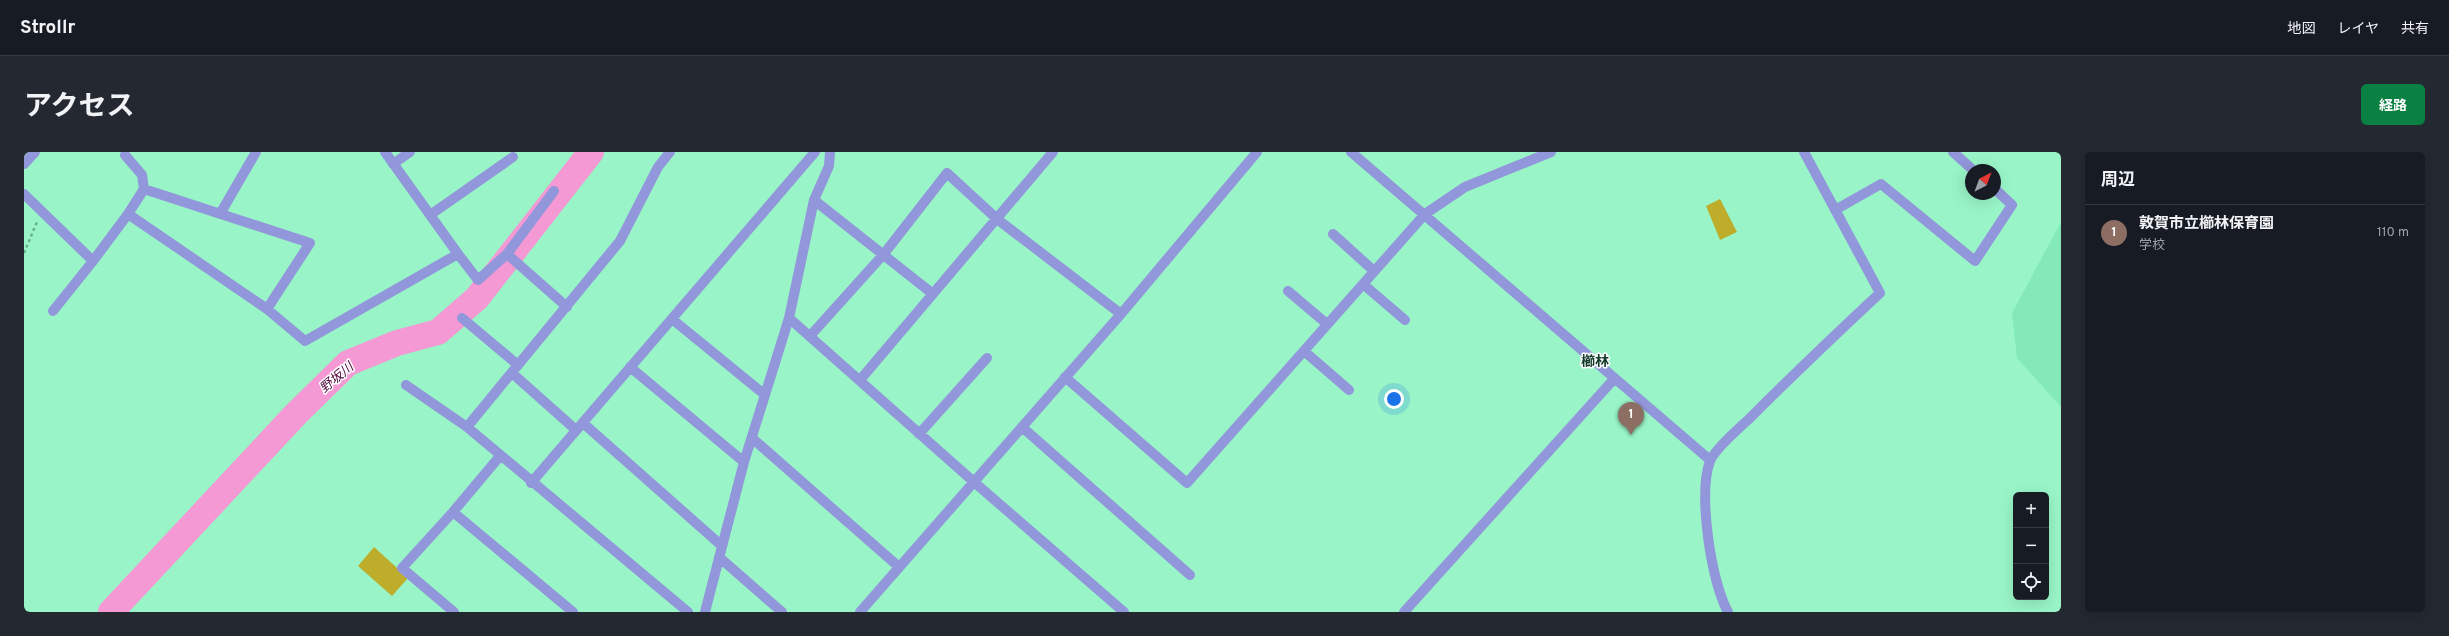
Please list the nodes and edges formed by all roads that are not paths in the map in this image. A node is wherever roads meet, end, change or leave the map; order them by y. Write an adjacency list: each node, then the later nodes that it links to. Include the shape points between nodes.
1 (35, 152): 16 (street)
2 (256, 152): 26 (street)
3 (385, 152): 17 (street)
4 (410, 152): 17 (street)
5 (670, 152): 39 (street, via 658,167 620,241)
6 (815, 152): 45 (street)
7 (830, 152): 23 (street, via 829,166)
8 (1053, 152): 29 (street)
9 (1257, 152): 42 (street)
10 (1351, 152): 27 (street)
11 (1551, 152): 27 (street, via 1465,187)
12 (1804, 152): 24 (street)
13 (1953, 152): 18 (street)
14 (125, 155): 19 (street, via 142,175)
15 (513, 157): 28 (street)
16 (24, 164)
17 (394, 164): 28 (street)
18 (1966, 164)
19 (144, 189): 25 (street); 26 (street)
20 (554, 191): 32 (street)
21 (24, 194): 34 (street)
22 (2001, 195): 24 (street, via 2012,205 1975,261 1881,184)
23 (814, 200): 33 (street); 44 (street)
24 (1835, 210): 65 (street, via 1880,293 1805,363)
25 (128, 214): 34 (street); 40 (street)
26 (220, 214): 40 (street, via 310,243)
27 (1425, 214): 35 (street); 54 (street)
28 (430, 215): 31 (street)
29 (998, 219): 33 (street, via 947,173); 38 (street); 42 (street)
30 (1333, 234): 35 (street)
31 (458, 254): 32 (street, via 478,280); 40 (street, via 304,341)
32 (507, 254): 39 (street)
33 (883, 255): 38 (street); 48 (street)
34 (93, 261): 41 (street)
35 (1374, 271): 36 (street)
36 (1363, 284): 46 (street); 47 (street)
37 (1288, 291): 47 (street)
38 (933, 294): 55 (street)
39 (567, 307): 52 (street)
40 (268, 309)
41 (53, 311)
42 (1121, 314): 53 (street)
43 (462, 318): 52 (street)
44 (789, 318): 48 (street); 58 (street)
45 (672, 319): 51 (street); 58 (street)
46 (1405, 320)
47 (1327, 324): 49 (street)
48 (810, 336): 55 (street)
49 (1304, 351): 53 (street, via 1187,483); 57 (street)
50 (987, 358): 62 (street)
51 (630, 367): 60 (street); 66 (street)
52 (515, 369): 59 (street); 60 (street)
53 (1066, 377): 61 (street)
54 (1614, 379): 65 (street); 81 (street)
55 (860, 380): 62 (street)
56 (406, 385): 59 (street)
57 (1349, 390)
58 (765, 395): 63 (street)
59 (467, 427): 64 (street)
60 (579, 427): 68 (street); 70 (street)
61 (1022, 427): 67 (street); 73 (street)
62 (919, 434): 67 (street)
63 (752, 438): 66 (street); 72 (street)
64 (500, 456): 68 (street); 69 (street)
65 (1710, 460): 82 (street, via 1706,486 1709,542 1714,573)
66 (744, 462): 70 (street)
67 (974, 482): 72 (street); 80 (street)
68 (531, 483): 76 (street)
69 (453, 512): 74 (street, via 402,568); 75 (street)
70 (722, 546): 71 (street)
71 (719, 557): 77 (street); 78 (street)
72 (899, 568): 79 (street)
73 (1190, 575)
74 (454, 612)
75 (573, 612)
76 (688, 612)
77 (705, 612)
78 (782, 612)
79 (860, 612)
80 (1124, 612)
81 (1404, 612)
82 (1728, 612)

